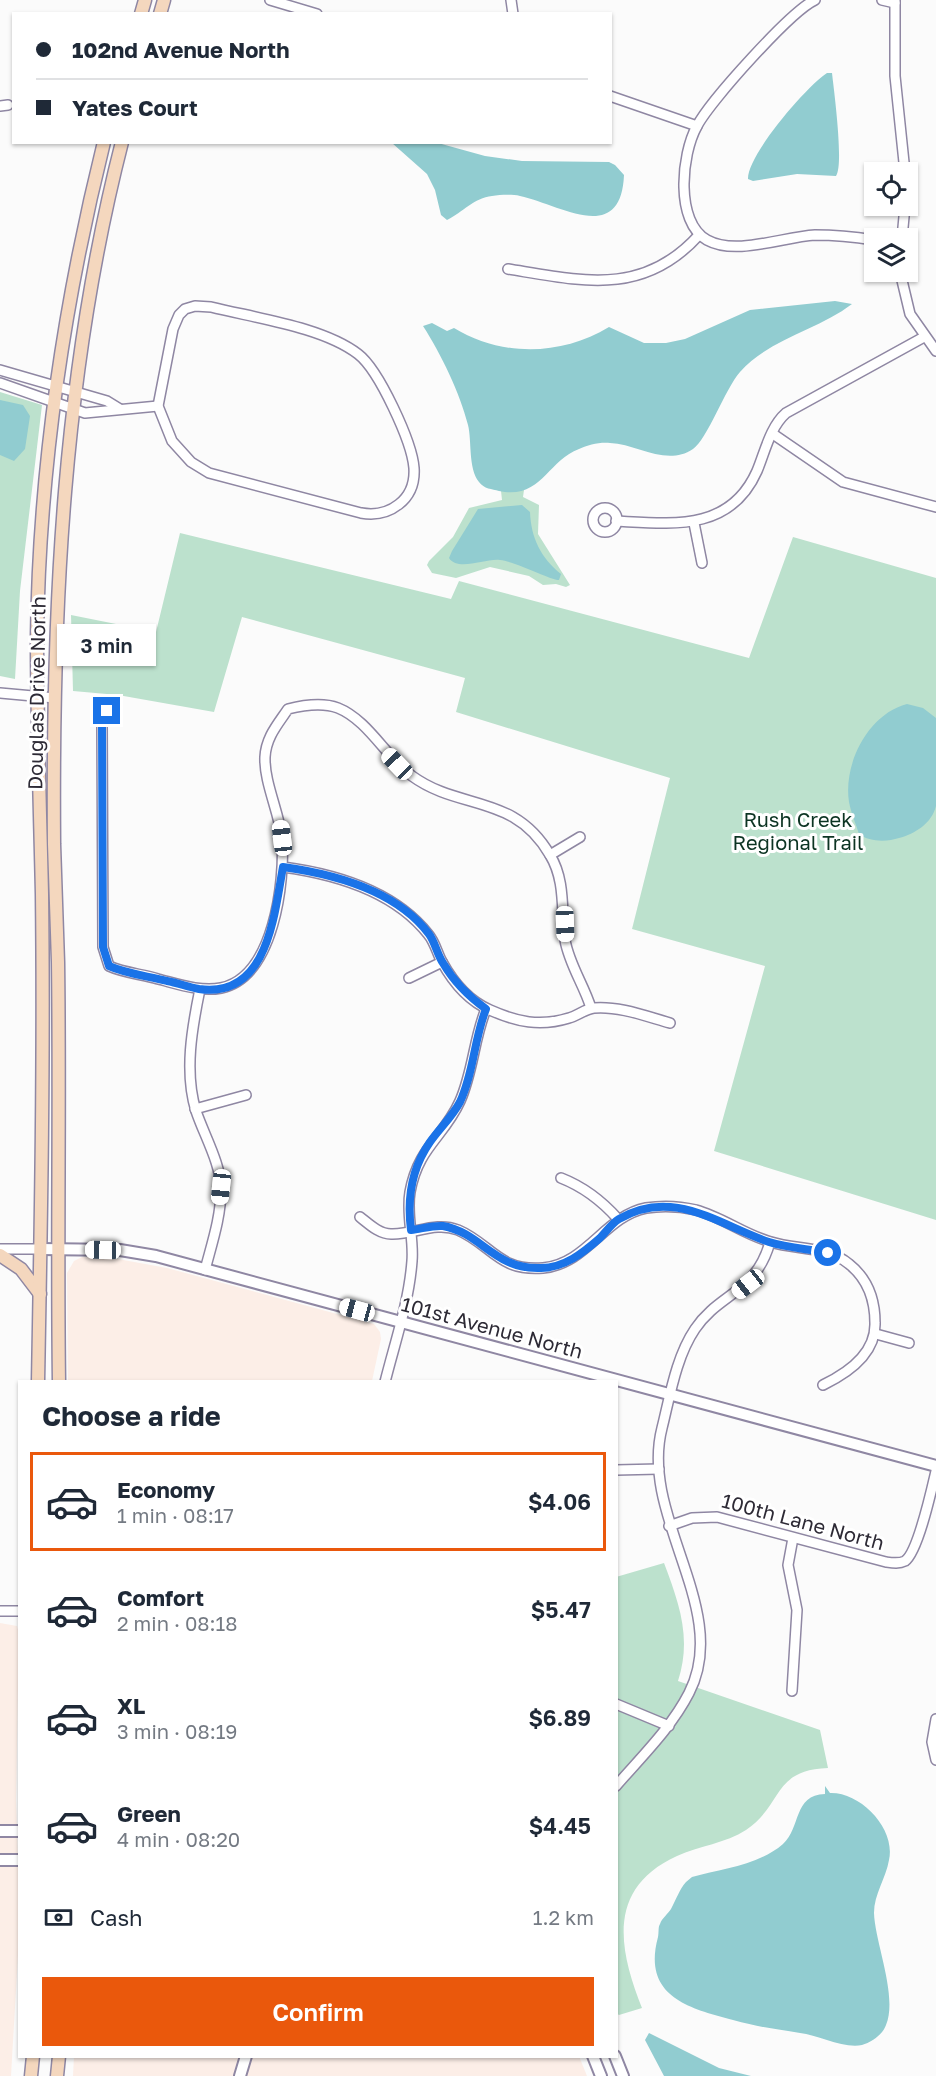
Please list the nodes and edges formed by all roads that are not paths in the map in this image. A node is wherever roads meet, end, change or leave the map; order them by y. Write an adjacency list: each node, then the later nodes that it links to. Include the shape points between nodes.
1 (270, 0): 8 (street)
2 (310, 0): 8 (street)
3 (792, 0): 7 (street)
4 (815, 0): 7 (street)
5 (882, 0): 6 (street)
6 (895, 2): 13 (street, via 895,66)
7 (801, 8): 10 (street)
8 (306, 12)
9 (612, 97): 10 (street)
10 (697, 126): 14 (street, via 688,155 684,200 690,222)
11 (104, 144): 22 (main road, Douglas Drive North, via 76,269)
12 (122, 144): 23 (main road, Douglas Drive North, via 94,270)
13 (904, 162)
14 (699, 235): 15 (street, via 713,243 738,248 816,235); 16 (street, via 670,262 633,276 590,280)
15 (864, 239)
16 (508, 269)
17 (902, 282): 18 (street, via 910,314)
18 (924, 337): 19 (street); 28 (street, via 792,408 780,418)
19 (936, 351)
20 (0, 370): 22 (street)
21 (0, 382): 24 (street)
22 (58, 387): 23 (street); 24 (main road, Douglas Drive North)
23 (75, 392): 26 (main road, Douglas Drive North); 27 (street)
24 (56, 402): 26 (street); 34 (main road, Douglas Drive North, via 40,565)
25 (158, 406): 25 (street, via 172,441 191,462 208,473 370,514 384,513 399,505 412,485 414,468 410,453 382,382 360,356 326,336 203,305 185,309 173,329); 27 (street)
26 (73, 409): 27 (street, via 86,414); 35 (main road, Douglas Drive North, via 58,584)
27 (120, 409)
28 (772, 434): 29 (street, via 843,482); 31 (street, via 745,492 730,506)
29 (936, 507)
30 (616, 521): 31 (street)
31 (694, 523): 32 (street)
32 (702, 563)
33 (0, 693): 34 (street)
34 (39, 697): 35 (street); 53 (main road, Douglas Drive North)
35 (55, 698): 54 (main road, Douglas Drive North)
36 (107, 711): 42 (street, via 102,725 106,962 119,971)
37 (580, 837): 38 (street)
38 (550, 855): 39 (street, via 530,830 505,811 449,795 411,775 338,708 301,705 288,709 270,734 265,758 279,816); 43 (street, via 560,879 565,941)
39 (283, 867): 40 (street, via 319,872 383,897 430,935); 42 (street, via 265,950 258,963 234,984)
40 (442, 962): 41 (street); 44 (street, via 467,995)
41 (409, 978)
42 (200, 989): 47 (street, via 190,1077)
43 (591, 1008): 44 (street, via 552,1023 530,1024); 45 (street, via 616,1009)
44 (486, 1009): 51 (street, via 460,1102 417,1166 408,1208)
45 (669, 1023)
46 (246, 1095): 47 (street)
47 (195, 1109): 58 (street, via 221,1187 218,1224)
48 (561, 1178): 50 (street, via 576,1183 604,1203)
49 (360, 1217): 51 (street, via 377,1230 391,1234)
50 (618, 1219): 51 (street, via 564,1264 541,1269 502,1261 458,1230 440,1226); 52 (street, via 644,1209 671,1205 698,1211)
51 (411, 1230): 61 (street, via 412,1258)
52 (770, 1242): 59 (street, via 828,1253); 70 (street, via 766,1258 748,1284 696,1327 683,1349)
53 (40, 1249): 54 (street, 101st Avenue North); 55 (street, 101st Avenue North); 60 (main road, Douglas Drive North)
54 (57, 1249): 58 (street, 101st Avenue North, via 120,1250); 65 (main road, Douglas Drive North)
55 (0, 1250)
56 (0, 1255): 60 (main road, via 21,1269)
57 (865, 1263): 59 (street)
58 (205, 1270): 61 (street, 101st Avenue North)
59 (856, 1271): 62 (street, via 866,1280 875,1305)
60 (39, 1294): 64 (main road, Douglas Drive North)
61 (400, 1322): 66 (street); 67 (street, 101st Avenue North)
62 (876, 1334): 63 (street); 69 (street, via 859,1361 845,1374)
63 (909, 1342)
64 (38, 1380)
65 (59, 1380)
66 (386, 1380)
67 (615, 1380)
68 (618, 1381): 70 (street, 101st Avenue North)
69 (823, 1385)
70 (671, 1395): 71 (street, via 661,1432); 72 (street, 101st Avenue North)
71 (659, 1469): 73 (street); 74 (street)
72 (936, 1469): 75 (street, 100th Lane North, via 925,1514 911,1553 904,1561 886,1563)
73 (618, 1470)
74 (669, 1526): 75 (street, 100th Lane North, via 709,1515); 81 (street, via 701,1627 699,1659 690,1691)
75 (793, 1538): 78 (street, via 788,1565 797,1610)
76 (0, 1611): 77 (street)
77 (18, 1611)
78 (792, 1691)
79 (618, 1705): 81 (street)
80 (936, 1719): 82 (street)
81 (669, 1726): 83 (street)
82 (936, 1760)
83 (618, 1784)
84 (18, 1831): 85 (street)
85 (0, 1832)
86 (0, 1860): 87 (street)
87 (18, 1860)
88 (33, 2058): 93 (main road)
89 (59, 2058): 94 (main road)
90 (245, 2058): 95 (street)
91 (594, 2058): 96 (street)
92 (616, 2058): 97 (street)
93 (31, 2076)
94 (57, 2076)
95 (240, 2076)
96 (601, 2076)
97 (622, 2076)

